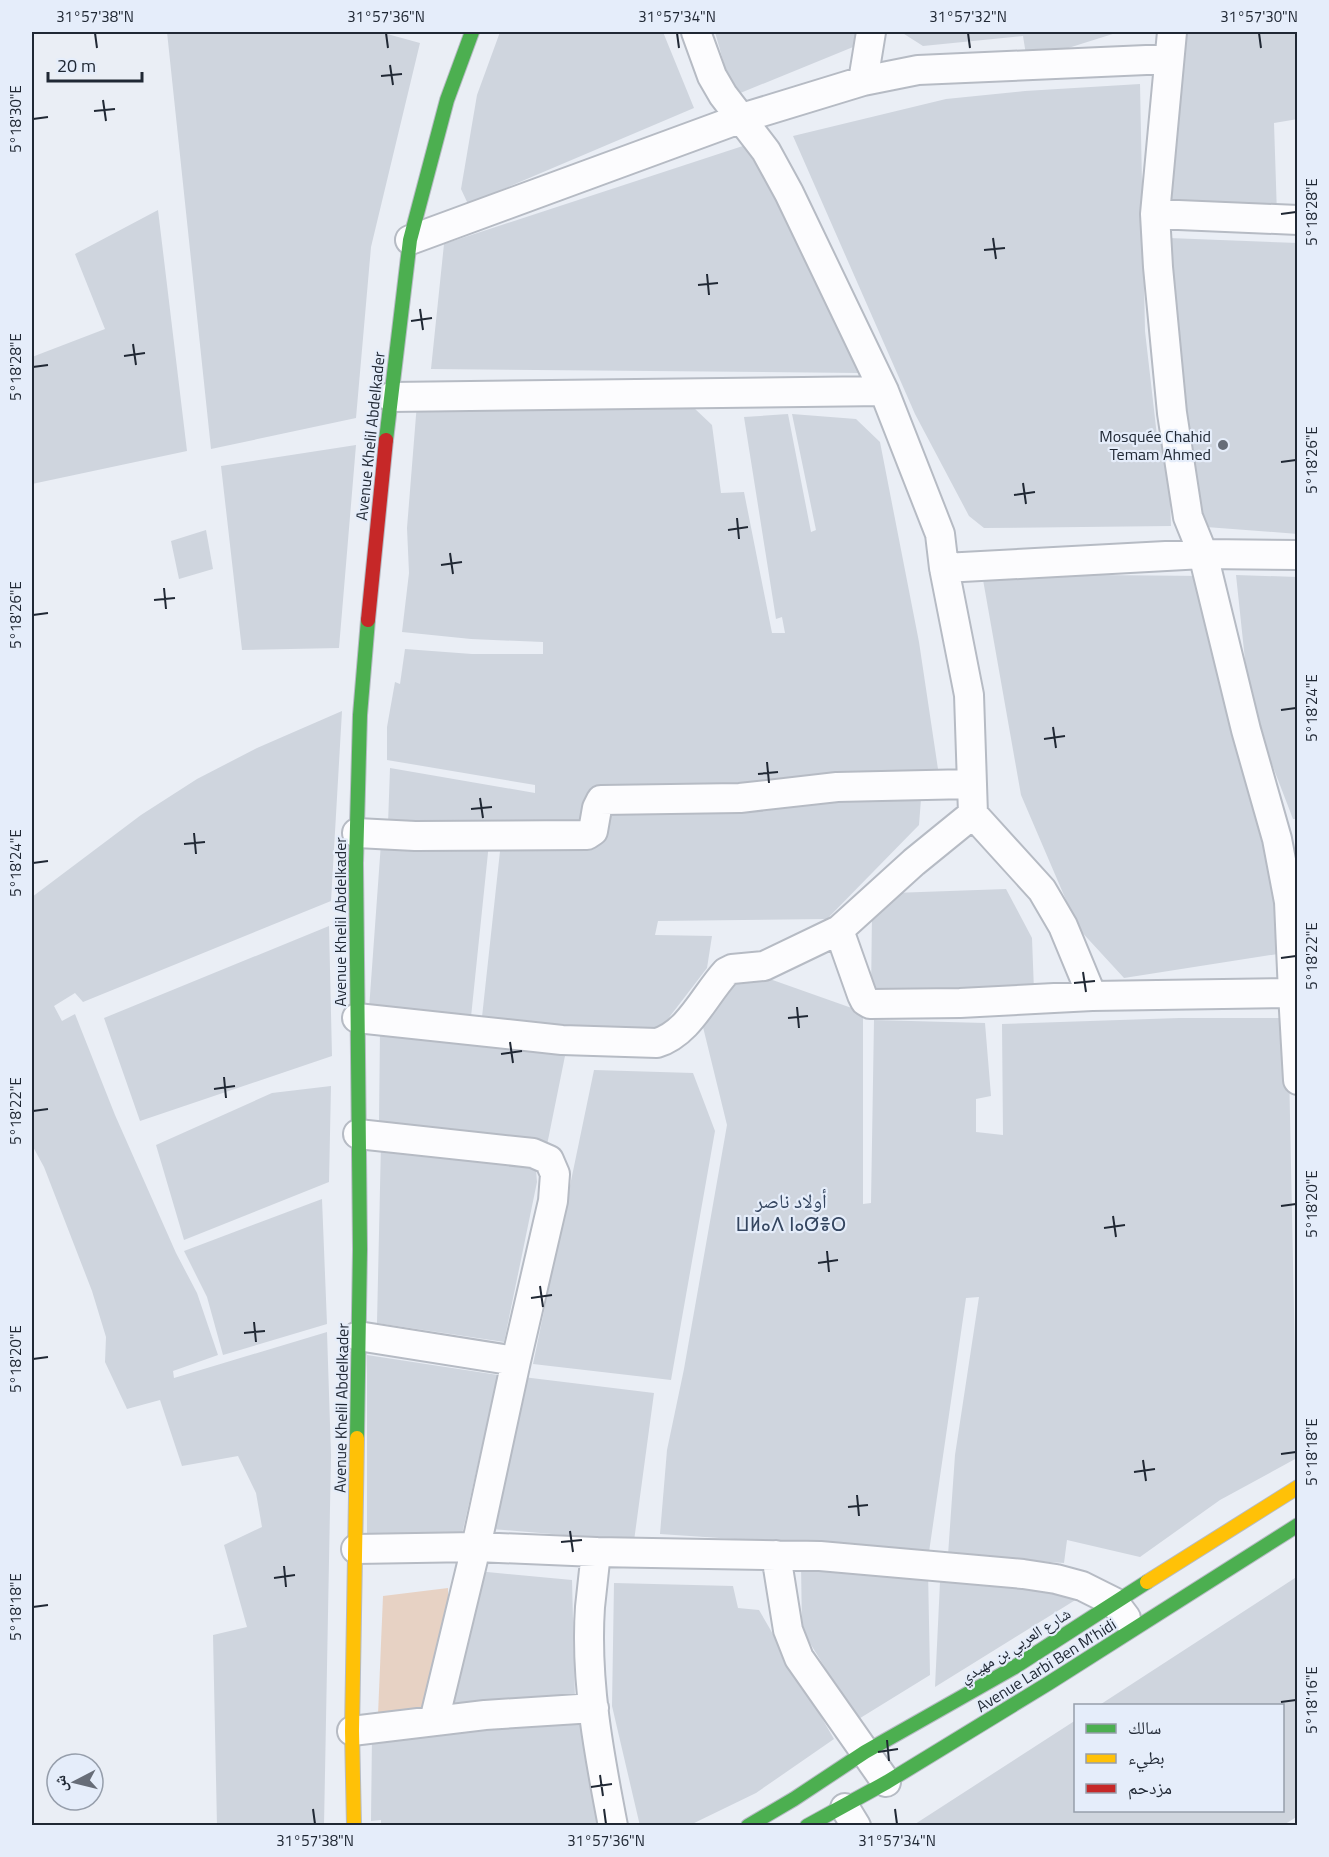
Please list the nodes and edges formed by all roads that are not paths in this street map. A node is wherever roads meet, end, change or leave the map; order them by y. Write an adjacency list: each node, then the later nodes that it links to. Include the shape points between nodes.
1 (472, 32): 9 (street, Avenue Khelil Abdelkader, via 447,100)
2 (696, 32): 6 (street, via 712,76)
3 (871, 32): 5 (street)
4 (1170, 45): 5 (street, via 918,70); 7 (street)
5 (863, 81): 6 (street)
6 (742, 118): 9 (street); 10 (street, via 789,193)
7 (1155, 214): 8 (street); 12 (street, via 1172,413 1188,517)
8 (1298, 220)
9 (410, 240): 11 (street, Avenue Khelil Abdelkader)
10 (884, 391): 11 (street); 14 (street, via 940,534)
11 (391, 397): 17 (street, Avenue Khelil Abdelkader, via 360,715)
12 (1203, 554): 13 (street); 14 (street); 18 (street, via 1246,730)
13 (1298, 555)
14 (944, 568): 15 (street, via 969,695)
15 (971, 784): 16 (street); 17 (street, via 837,787 740,798 601,800 593,831 587,835 415,836)
16 (973, 814): 19 (street); 21 (street, via 1042,890 1063,926)
17 (357, 832): 22 (street, Avenue Khelil Abdelkader)
18 (1287, 839): 20 (street)
19 (839, 930): 21 (street, via 862,995 870,1004); 22 (street, via 764,966 726,972 680,1031 657,1043 562,1040)
20 (1293, 993): 21 (street); 23 (street)
21 (1092, 996)
22 (357, 1018): 25 (street, Avenue Khelil Abdelkader)
23 (1297, 1074): 24 (street)
24 (1298, 1080)
25 (358, 1134): 26 (street, Avenue Khelil Abdelkader); 27 (street, via 533,1153 549,1160 555,1174 553,1201)
26 (358, 1336): 27 (street); 31 (street, Avenue Khelil Abdelkader)
27 (516, 1361): 30 (street)
28 (1298, 1487): 34 (street, شارع العربي بن مهيدي)
29 (1298, 1525): 35 (street, Avenue Larbi Ben M'hidi)
30 (476, 1546): 31 (street); 32 (street); 37 (street)
31 (356, 1549): 38 (street, Avenue Khelil Abdelkader)
32 (596, 1552): 33 (street); 36 (street, via 590,1608)
33 (776, 1555): 34 (street, via 1023,1574 1082,1586); 39 (street, via 788,1630 799,1658)
34 (1114, 1602): 35 (street); 39 (street, شارع العربي بن مهيدي, via 1013,1668)
35 (1136, 1629): 40 (street, Avenue Larbi Ben M'hidi)
36 (594, 1708): 37 (street); 43 (street)
37 (434, 1721): 38 (street)
38 (352, 1731): 42 (street, Avenue Khelil Abdelkader)
39 (865, 1752): 40 (street); 44 (street, شارع العربي بن مهيدي)
40 (886, 1782): 41 (street, Avenue Larbi Ben M'hidi)
41 (850, 1817): 45 (street, Avenue Larbi Ben M'hidi)
42 (354, 1826)
43 (613, 1826)
44 (748, 1826)
45 (807, 1826)

